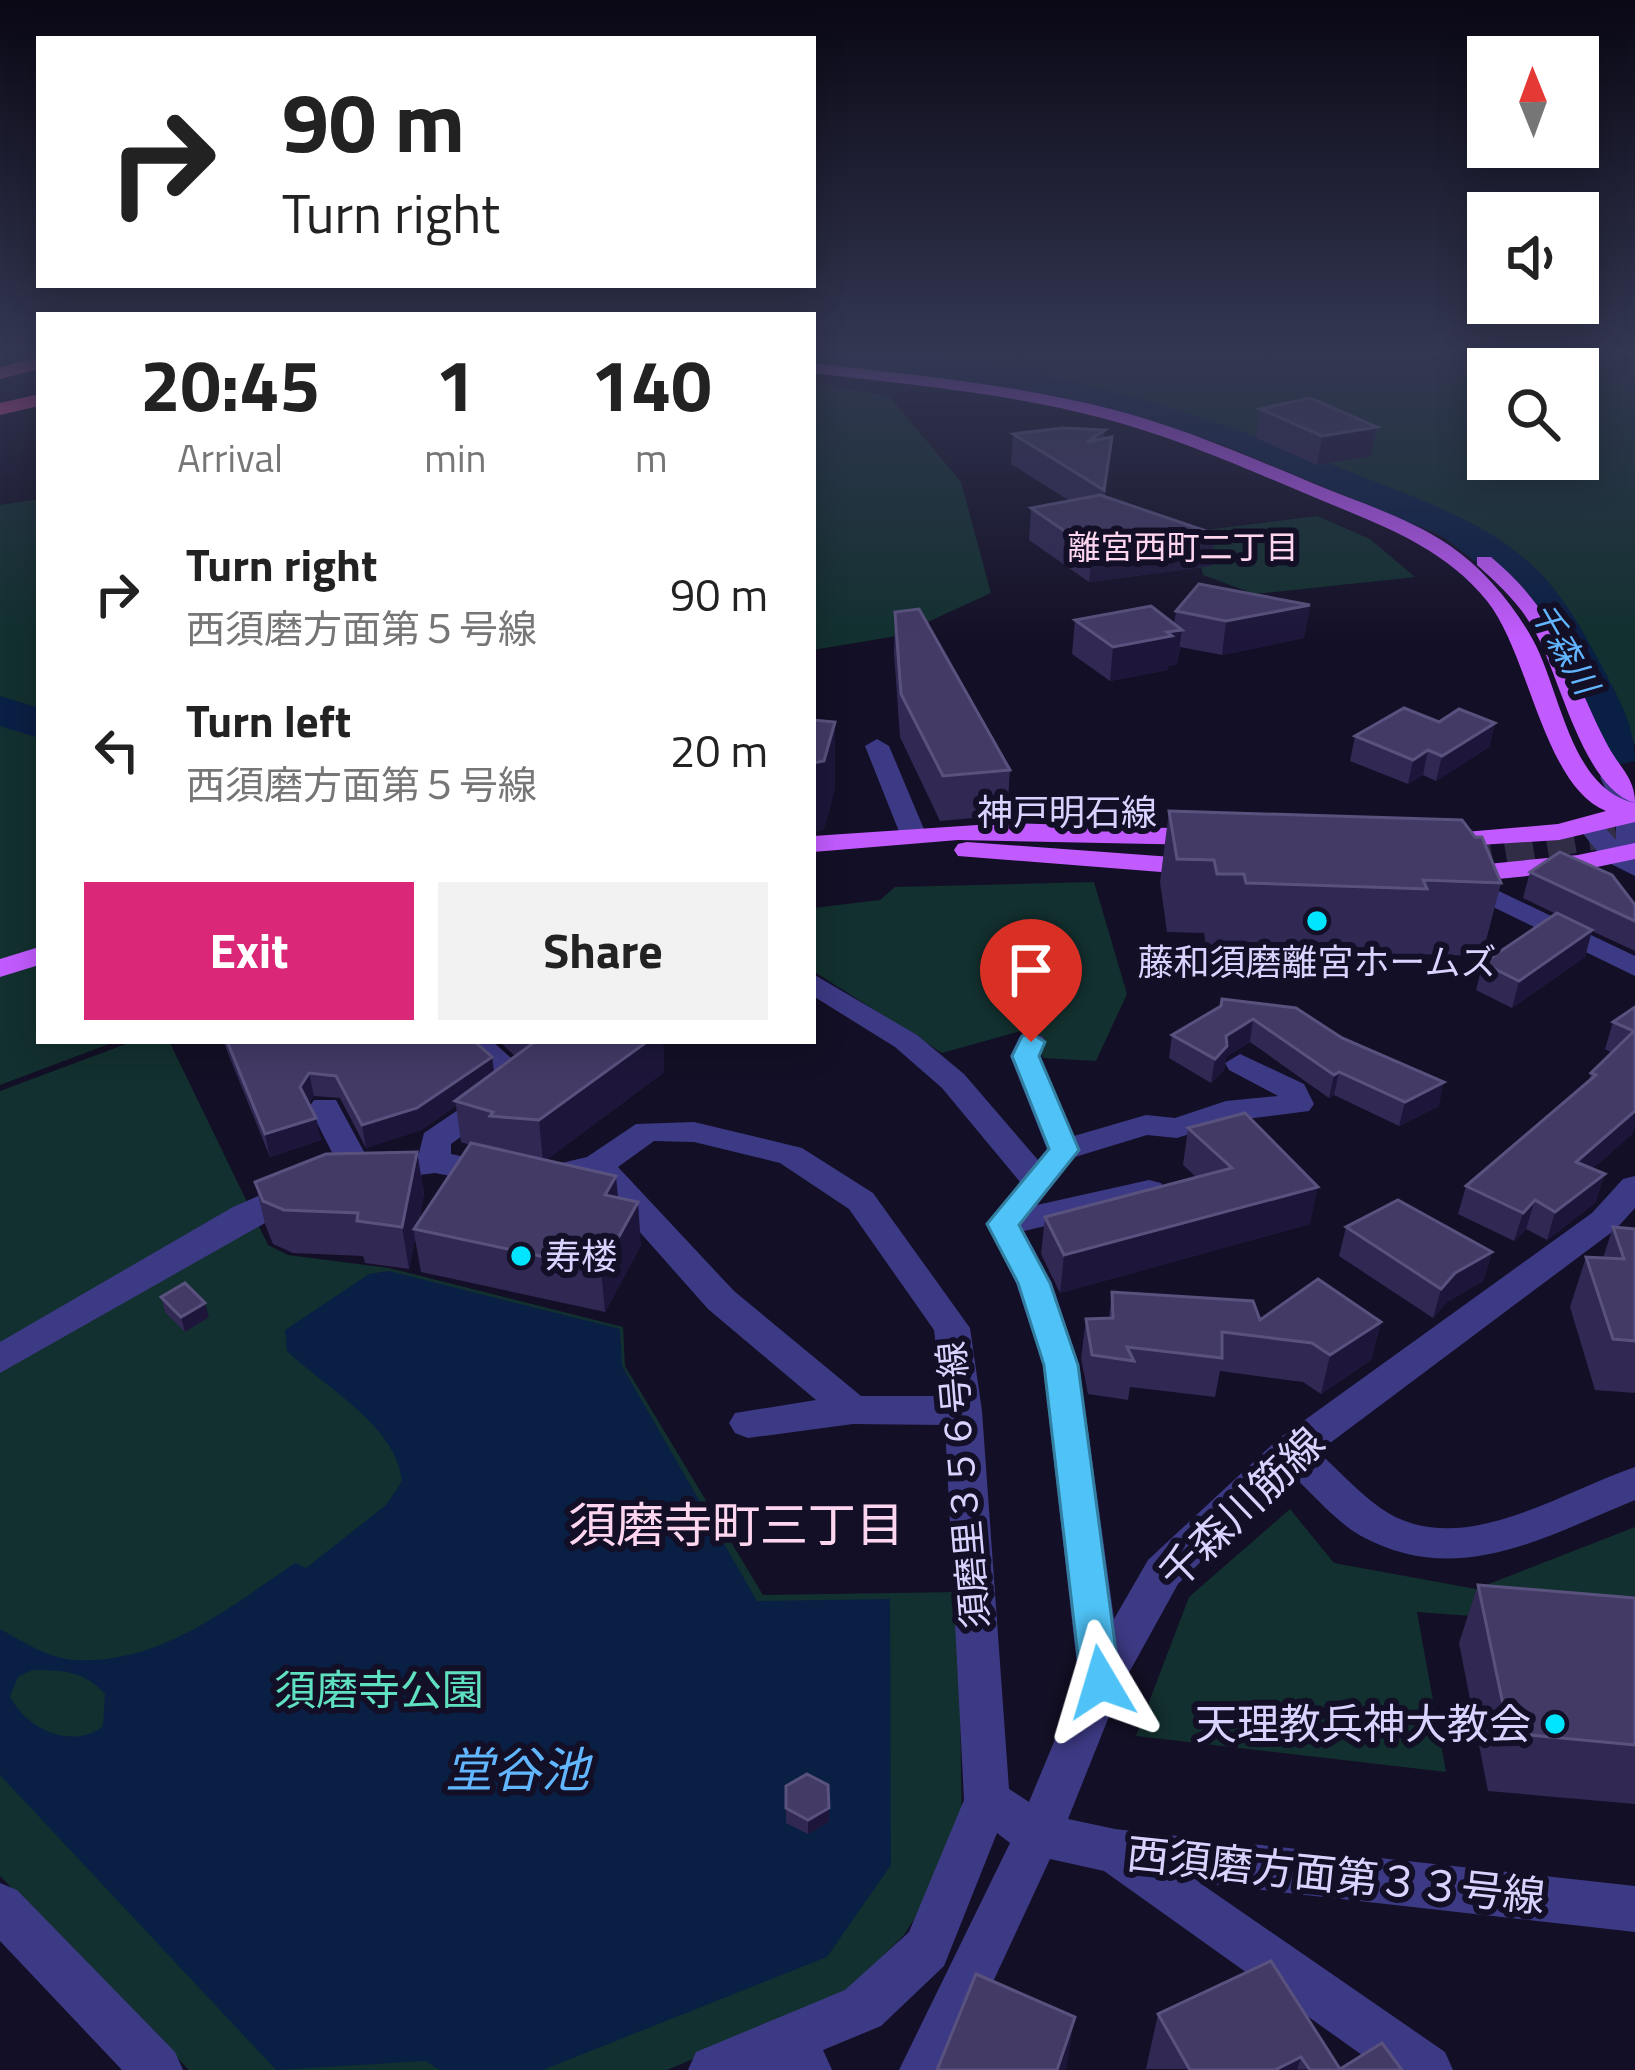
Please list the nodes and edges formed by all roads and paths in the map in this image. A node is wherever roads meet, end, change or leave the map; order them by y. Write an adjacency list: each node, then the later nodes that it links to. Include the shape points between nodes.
1 (1200, 447): 4 (main road, via 1408,529 1463,566 1523,642)
2 (1238, 447): 5 (main road, via 1468,548 1549,635)
3 (877, 746): 8 (street)
4 (1577, 774): 6 (main road, via 1594,795); 7 (main road)
5 (1612, 777): 6 (street)
6 (1634, 808): 7 (main road); 11 (street)
7 (1590, 826): 11 (street); 12 (main road, via 1474,841)
8 (913, 834): 9 (main road); 10 (main road, 神戸明石線, via 1056,830 1225,853)
9 (816, 844)
10 (816, 855)
11 (1630, 857): 12 (main road)
12 (1436, 862): 14 (street)
13 (36, 957): 15 (main road)
14 (1635, 967)
15 (0, 968)
16 (816, 985): 25 (street, via 953,1082)
17 (1031, 1042): 21 (street, via 1025,1056)
18 (478, 1044): 22 (street, via 522,1081 435,1140)
19 (1240, 1063): 21 (street, via 1293,1091 1298,1104 1226,1111 1177,1128 1146,1125)
20 (325, 1107): 24 (street)
21 (1064, 1150): 25 (street)
22 (435, 1162): 23 (street, 須磨里３５６号線, via 533,1180); 24 (street, 須磨里３５６号線)
23 (598, 1165): 30 (street, via 722,1300); 31 (street, 須磨里３５６号線, via 647,1131 694,1132 791,1155 861,1201 952,1328)
24 (358, 1172): 29 (street, 須磨里３５６号線, via 245,1215)
25 (1038, 1182): 28 (street)
26 (1165, 1187): 28 (street)
27 (1635, 1187): 33 (street, 千森川筋線, via 1604,1221)
28 (1003, 1224): 35 (street, via 1034,1283 1061,1365)
29 (0, 1359)
30 (854, 1410): 31 (street); 32 (street)
31 (963, 1411): 36 (street, 須磨里３５６号線)
32 (748, 1423)
33 (1291, 1451): 34 (street, via 1374,1523 1436,1546 1501,1537); 35 (street, 千森川筋線, via 1163,1572)
34 (1635, 1483)
35 (1101, 1682): 37 (street, 千森川筋線)
36 (987, 1800): 37 (street); 41 (street, via 927,1949)
37 (1038, 1835): 38 (street, 西須磨方面第３３号線); 44 (street, 千森川筋線, via 981,2004)
38 (1114, 1851): 40 (street, 西須磨方面第３３号線); 45 (street)
39 (0, 1906): 42 (street)
40 (1635, 1909)
41 (799, 2052): 43 (street)
42 (158, 2070)
43 (714, 2070)
44 (925, 2070)
45 (1427, 2070)

